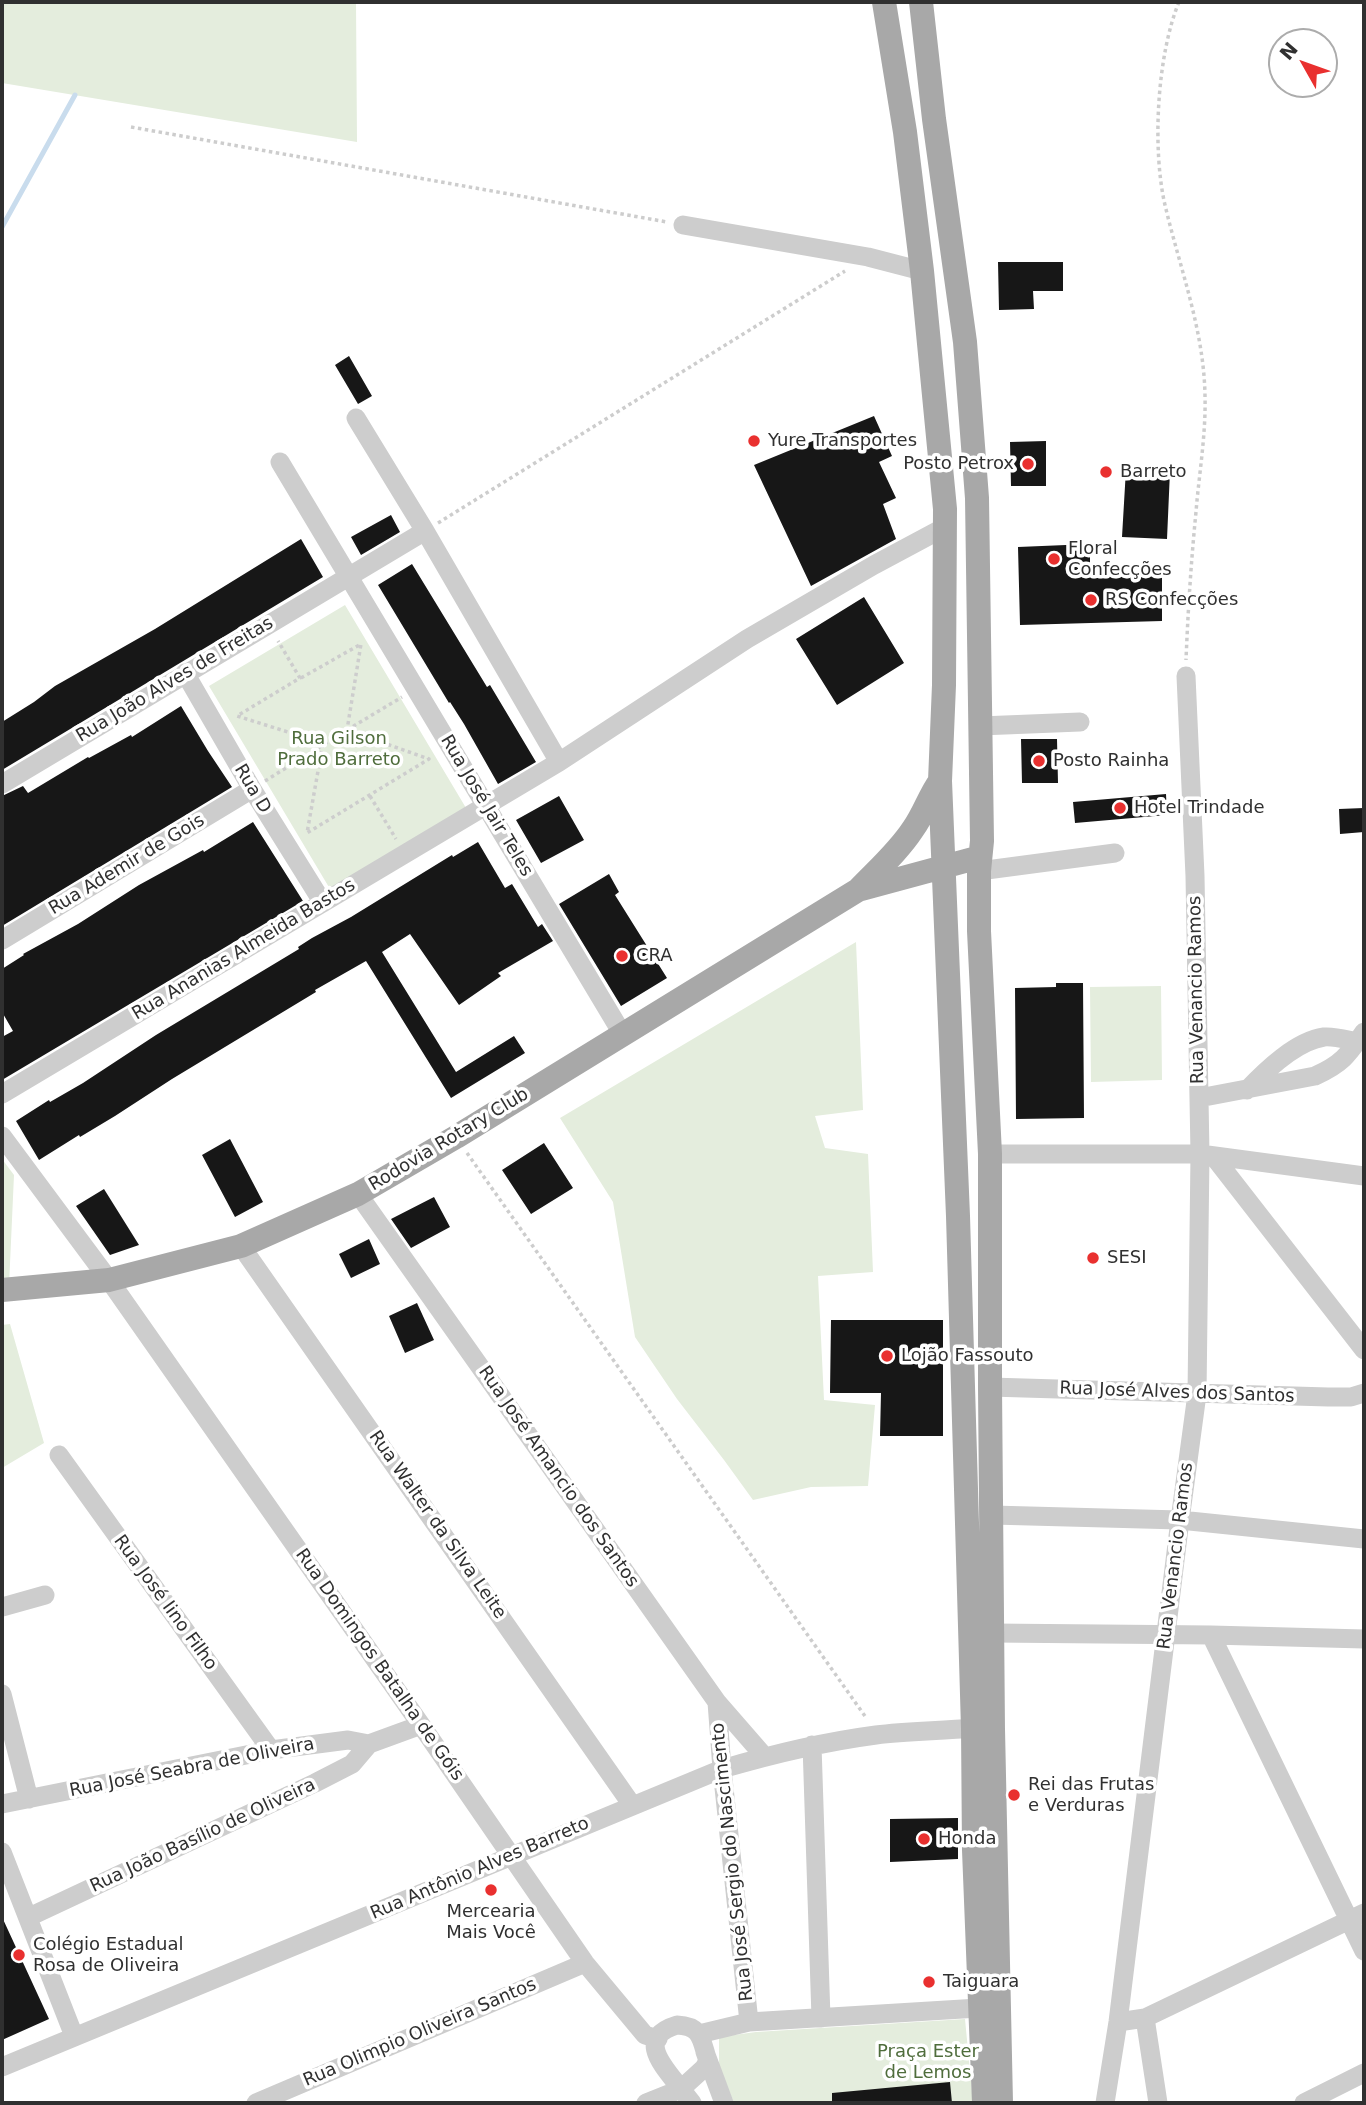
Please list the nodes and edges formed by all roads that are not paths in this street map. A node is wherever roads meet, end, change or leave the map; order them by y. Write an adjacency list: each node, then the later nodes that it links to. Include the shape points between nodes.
1 (884, 2): 4 (main road)
2 (921, 2): 9 (main road, via 965,342)
3 (683, 225): 4 (street, via 868,257)
4 (922, 271): 8 (main road)
5 (356, 418): 7 (street)
6 (280, 462): 10 (street, Rua José Jair Teles)
7 (425, 531): 10 (street, Rua João Alves de Freitas); 15 (street)
8 (944, 537): 9 (main road); 15 (street, Rua Ananias Almeida Bastos, via 874,565 747,639); 16 (main road)
9 (978, 544): 14 (main road)
10 (348, 576): 11 (street, Rua João Alves de Freitas); 19 (street, Rua José Jair Teles)
11 (185, 673): 17 (street, Rua João Alves de Freitas); 18 (street, Rua D)
12 (1185, 676): 30 (street, Rua Venancio Ramos)
13 (1080, 722): 14 (street)
14 (980, 726): 21 (main road)
15 (559, 762): 19 (street, Rua Ananias Almeida Bastos)
16 (940, 781): 22 (main road); 23 (main road, via 914,829)
17 (2, 784)
18 (252, 789): 24 (street, Rua D); 25 (street, Rua Ademir de Gois)
19 (486, 805): 24 (street, Rua Ananias Almeida Bastos); 26 (street, Rua José Jair Teles)
20 (1115, 853): 21 (street)
21 (979, 864): 22 (main road); 32 (main road)
22 (944, 866): 23 (main road); 37 (main road)
23 (858, 890): 26 (main road, Rodovia Rotary Club)
24 (323, 903): 29 (street, Rua Ananias Almeida Bastos)
25 (2, 940)
26 (623, 1035): 35 (main road, Rodovia Rotary Club)
27 (1361, 1037): 28 (street, via 1348,1056 1315,1076); 28 (street, via 1324,1037 1306,1044 1273,1065)
28 (1247, 1090): 30 (street)
29 (2, 1094)
30 (1199, 1098): 33 (street, Rua Venancio Ramos)
31 (2, 1136): 39 (street)
32 (990, 1154): 33 (street); 36 (main road)
33 (1207, 1155): 34 (street); 41 (street); 44 (street, Rua Venancio Ramos)
34 (1364, 1176)
35 (358, 1194): 38 (main road, Rodovia Rotary Club); 56 (street, Rua José Amancio dos Santos)
36 (991, 1212): 37 (main road); 42 (main road)
37 (958, 1216): 58 (main road)
38 (241, 1246): 39 (main road, Rodovia Rotary Club); 66 (street, Rua Walter da Silva Leite)
39 (110, 1280): 40 (main road, Rodovia Rotary Club); 57 (street, Rua Domingos Batalha de Góis)
40 (2, 1290)
41 (1364, 1350)
42 (990, 1387): 44 (street, Rua José Alves dos Santos); 46 (main road)
43 (1364, 1393): 44 (street, Rua José Alves dos Santos, via 1351,1397)
44 (1197, 1394): 47 (street, Rua Venancio Ramos)
45 (59, 1455): 61 (street, Rua José lino Filho)
46 (992, 1515): 47 (street); 51 (main road)
47 (1180, 1520): 48 (street); 52 (street, Rua Venancio Ramos)
48 (1364, 1539)
49 (45, 1594): 50 (street)
50 (2, 1607)
51 (992, 1633): 52 (street); 88 (main road)
52 (1166, 1634): 53 (street); 77 (street, Rua Venancio Ramos)
53 (1211, 1635): 54 (street); 70 (street)
54 (1364, 1639)
55 (2, 1694): 64 (street)
56 (717, 1702): 62 (street, Rua José Amancio dos Santos); 63 (street, Rua José Sergio do Nascimento)
57 (421, 1724): 59 (street, Rua José Seabra de Oliveira); 68 (street, Rua Domingos Batalha de Góis)
58 (973, 1728): 60 (street, Rua Antônio Alves Barreto); 73 (main road)
59 (369, 1744): 61 (street, Rua José Seabra de Oliveira, via 348,1740); 69 (street, Rua João Basílio de Oliveira, via 352,1764 328,1777)
60 (813, 1745): 62 (street, Rua Antônio Alves Barreto); 74 (street)
61 (271, 1750): 64 (street, Rua José Seabra de Oliveira)
62 (765, 1756): 63 (street, Rua Antônio Alves Barreto)
63 (722, 1769): 66 (street, Rua Antônio Alves Barreto); 76 (street, Rua José Sergio do Nascimento)
64 (29, 1799): 65 (street, Rua José Seabra de Oliveira)
65 (2, 1804)
66 (632, 1805): 68 (street, Rua Antônio Alves Barreto)
67 (2, 1852): 69 (street)
68 (512, 1856): 72 (street, Rua Domingos Batalha de Góis); 78 (street, Rua Antônio Alves Barreto)
69 (29, 1917): 78 (street)
70 (1357, 1917): 71 (street); 75 (street)
71 (1364, 1951)
72 (585, 1964): 79 (street, Rua Domingos Batalha de Góis, via 645,2035); 84 (street, Rua Olimpio Oliveira Santos)
73 (979, 2008): 74 (street); 87 (main road)
74 (821, 2018): 76 (street)
75 (1145, 2018): 77 (street); 90 (street)
76 (749, 2022): 80 (street)
77 (1118, 2022): 89 (street, Rua Venancio Ramos)
78 (74, 2036): 81 (street, Rua Antônio Alves Barreto)
79 (658, 2039): 80 (street, via 663,2032 685,2025); 83 (street, via 657,2058)
80 (704, 2048): 83 (street, via 704,2068); 86 (street)
81 (2, 2067)
82 (1364, 2074): 91 (street)
83 (686, 2096): 85 (street)
84 (256, 2103)
85 (646, 2103)
86 (724, 2103)
87 (984, 2103)
88 (1001, 2103)
89 (1105, 2103)
90 (1158, 2103)
91 (1304, 2103)

